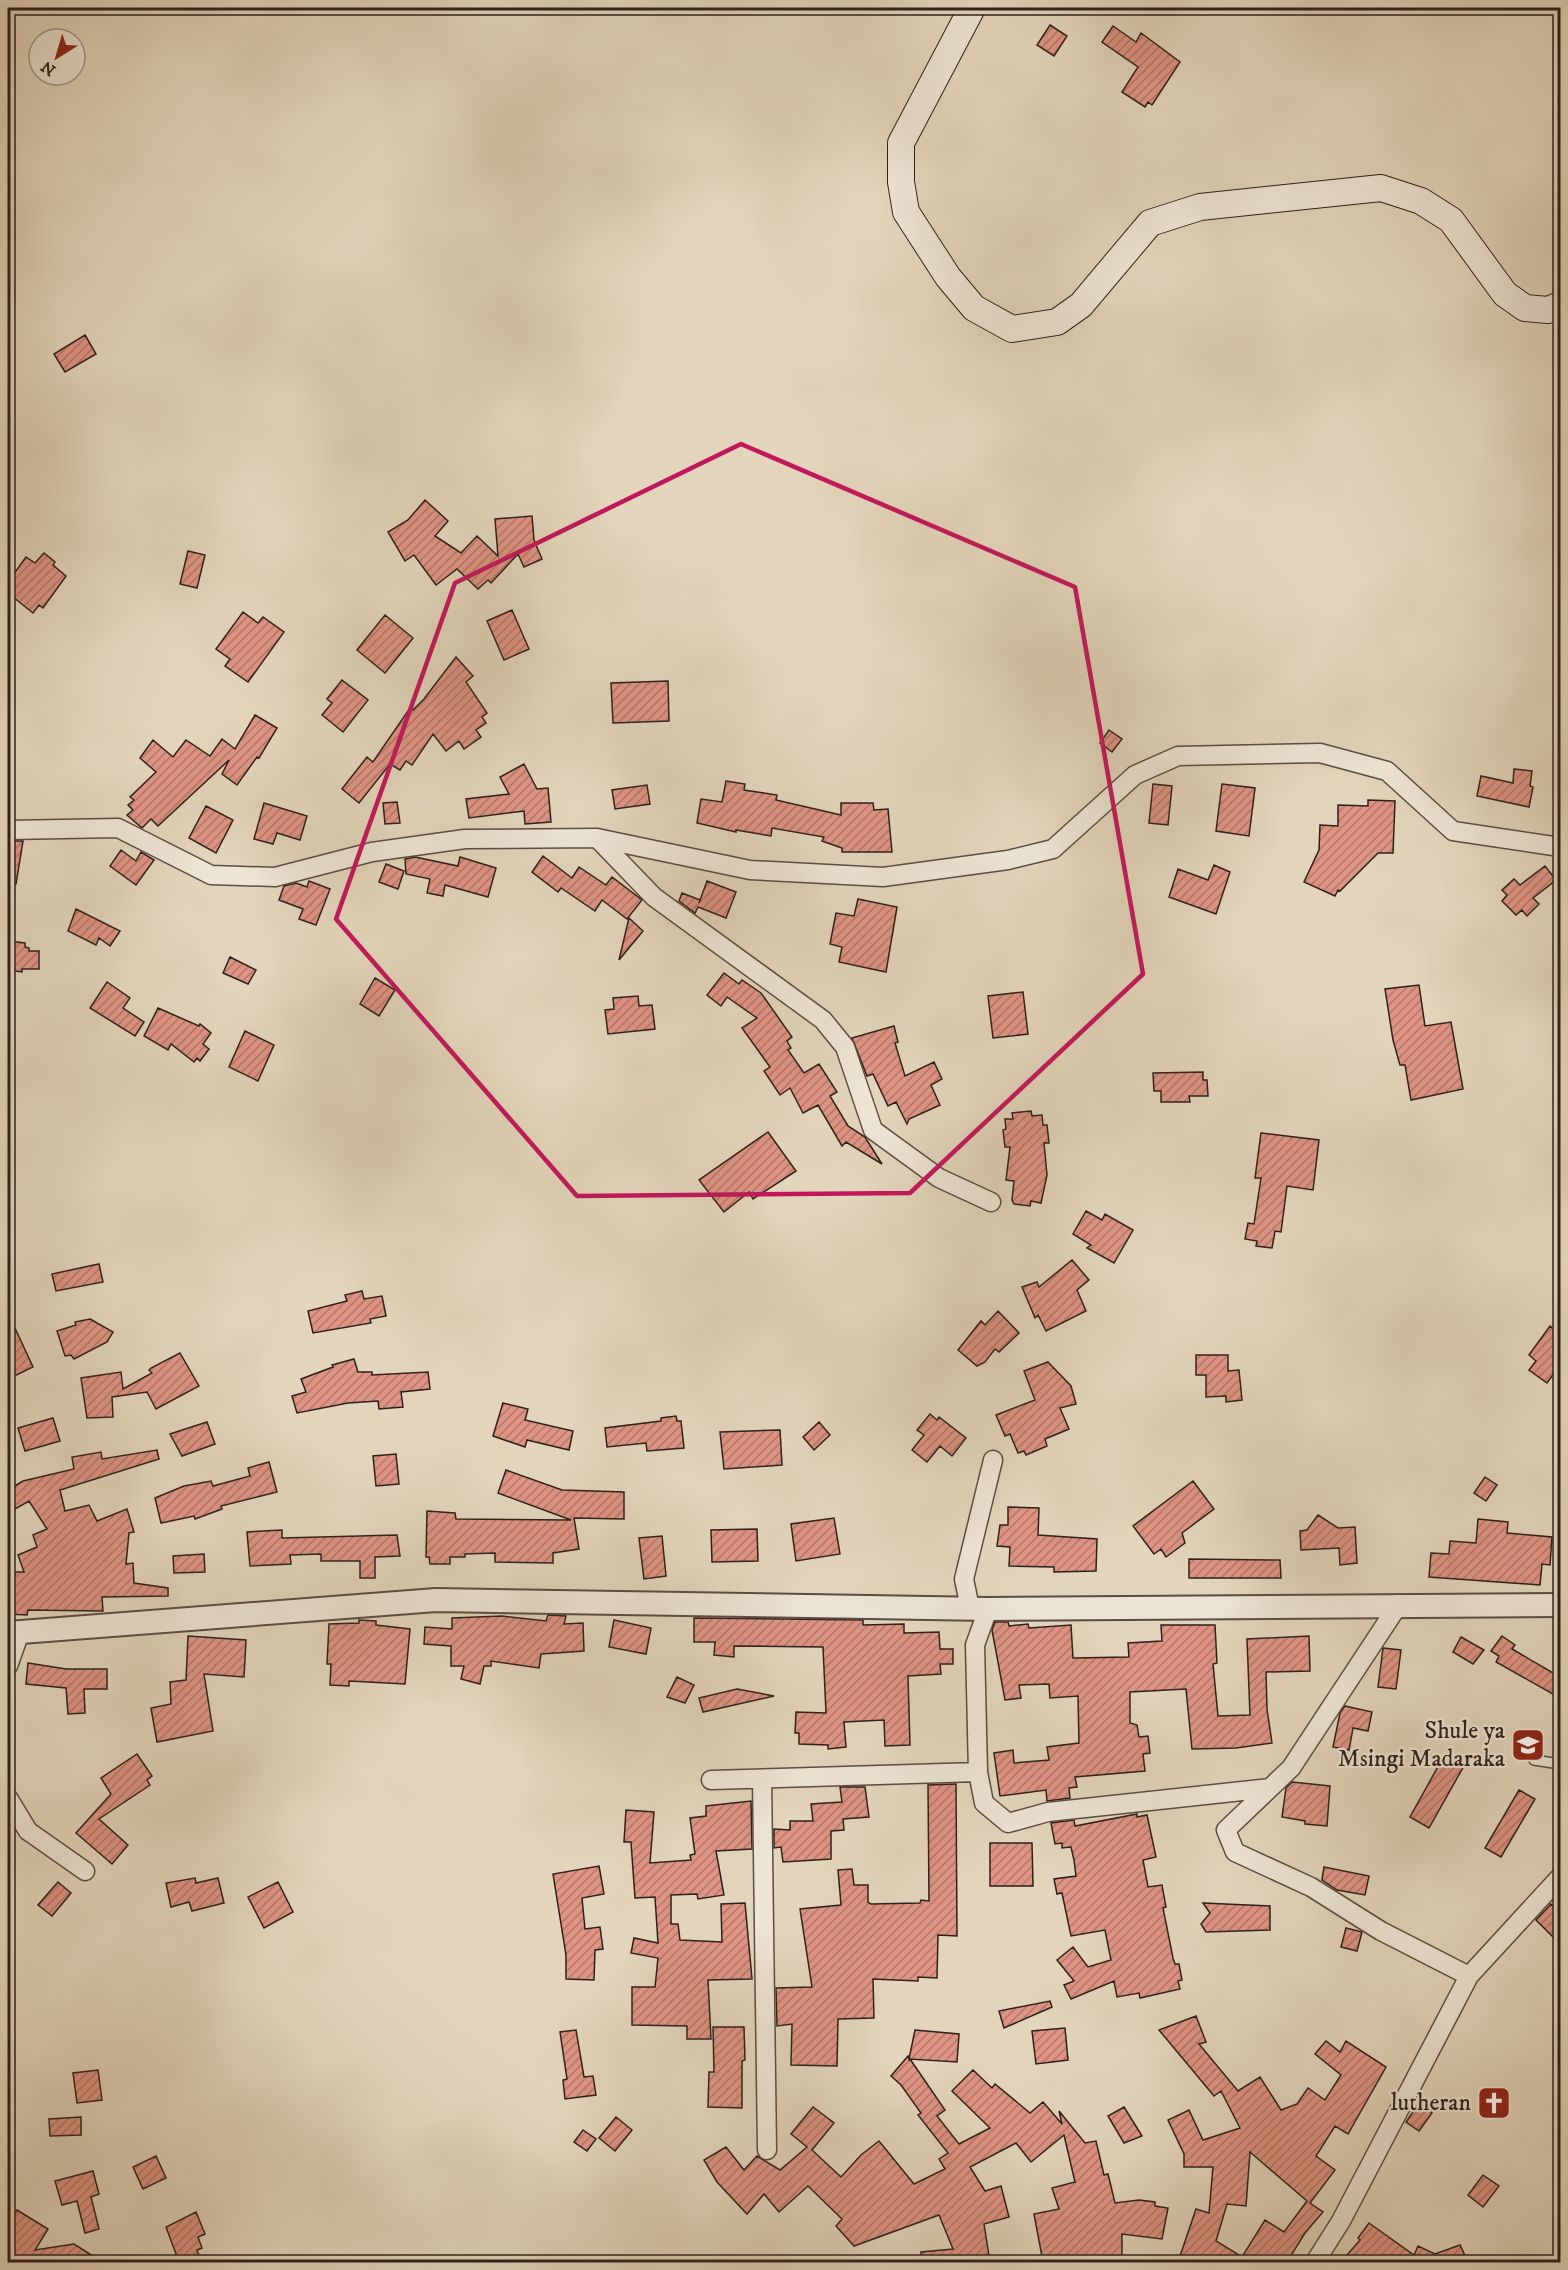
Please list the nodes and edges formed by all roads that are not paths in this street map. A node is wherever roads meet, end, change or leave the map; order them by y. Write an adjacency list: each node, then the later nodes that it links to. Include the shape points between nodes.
1 (972, 8): 2 (main road, via 901,143 901,182 906,212 948,277 974,308 1012,329 1057,322 1081,305 1150,223 1200,207 1381,188 1421,201 1451,220 1505,294 1525,308 1548,310)
2 (1560, 305)
3 (8, 830): 4 (street, via 118,828 211,875 274,877 372,852 465,839)
4 (597, 838): 5 (street, via 750,870 883,877 1008,860 1053,849 1135,775 1178,756 1320,753 1387,771 1453,831); 6 (street, via 654,897 823,1020 844,1047 873,1130 939,1178)
5 (1560, 847)
6 (991, 1202)
7 (993, 1460): 10 (street, via 964,1579)
8 (1399, 1604): 9 (street); 10 (street); 18 (street, via 1290,1768)
9 (1560, 1605)
10 (979, 1608): 11 (street, via 436,1600); 15 (street, via 975,1645)
11 (14, 1633): 12 (street)
12 (8, 1666)
13 (1534, 1760): 14 (lane)
14 (1560, 1764)
15 (978, 1772): 16 (street); 18 (street, via 984,1803 1008,1823 1048,1812)
16 (762, 1779): 17 (street); 23 (street)
17 (711, 1780)
18 (1270, 1788): 22 (street, via 1226,1830 1235,1852 1311,1887 1381,1931)
19 (8, 1798): 20 (street, via 28,1831)
20 (85, 1871)
21 (1560, 1876): 22 (street)
22 (1469, 1976): 24 (street, via 1341,2221)
23 (767, 2150)
24 (1315, 2262)

